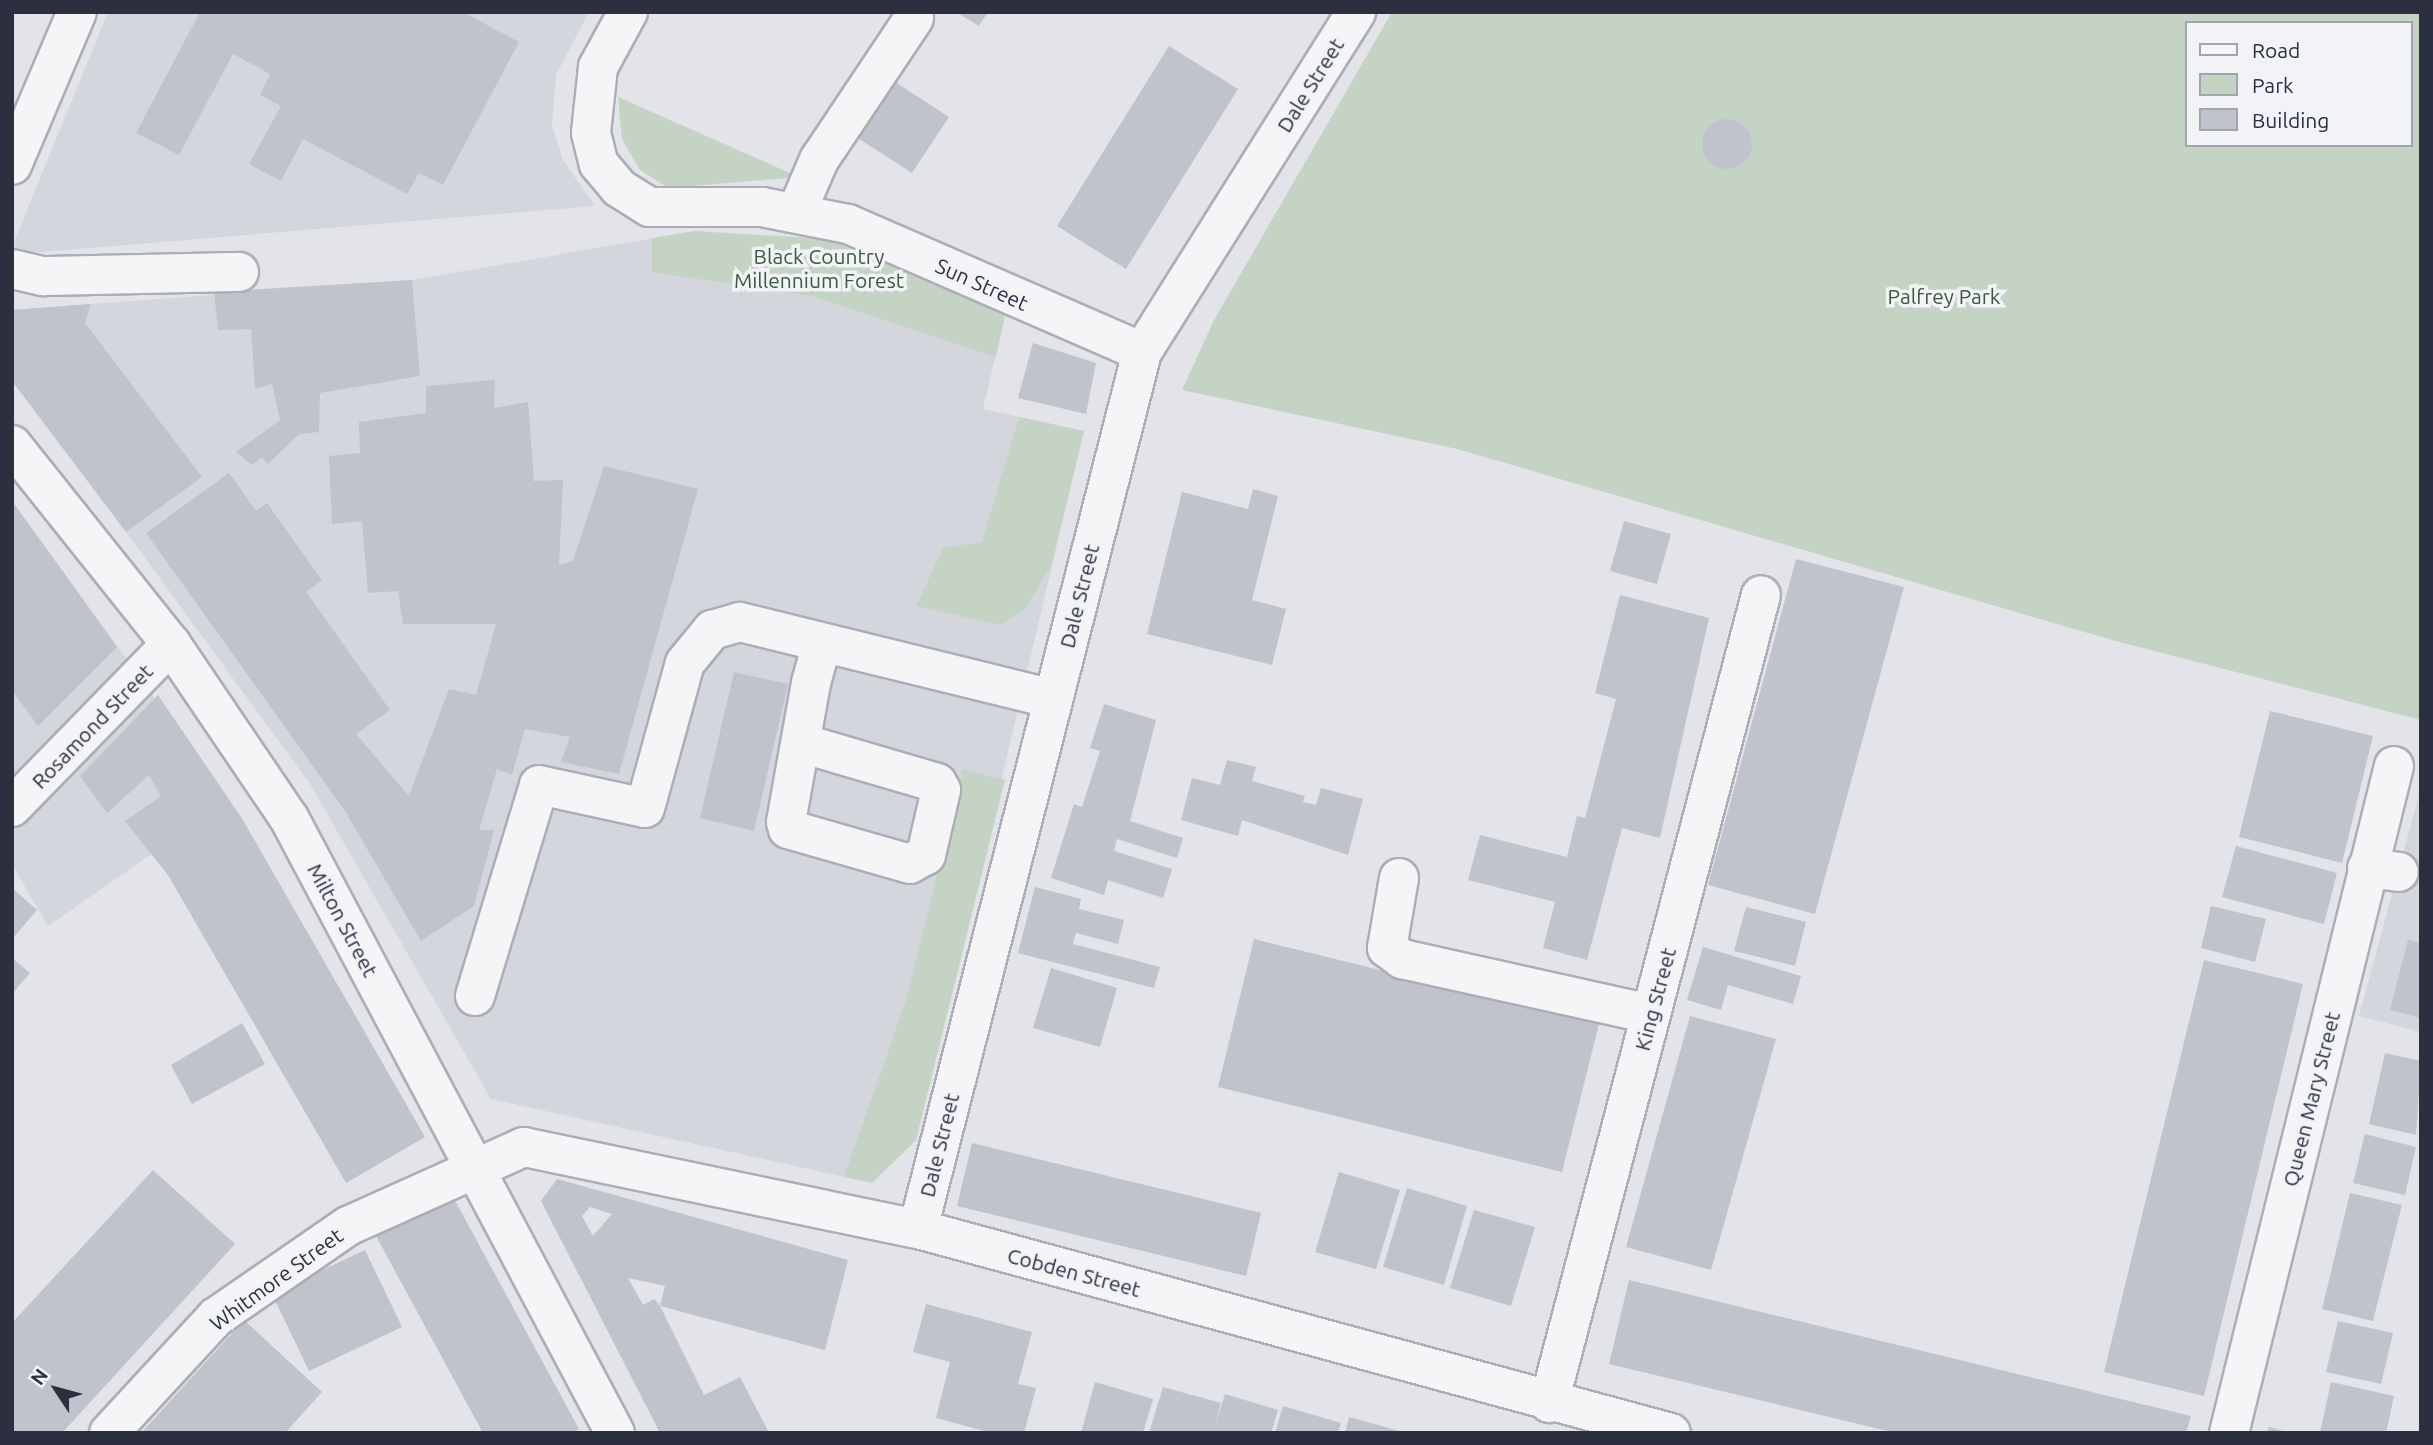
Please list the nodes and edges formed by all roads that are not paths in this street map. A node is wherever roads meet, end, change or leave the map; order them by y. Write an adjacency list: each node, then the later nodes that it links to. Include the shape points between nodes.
1 (77, 12): 5 (street)
2 (628, 12): 6 (street, Sun Street, via 598,67 591,132 599,164 619,188 650,207)
3 (1356, 12): 9 (street, Dale Street)
4 (914, 19): 6 (street, via 819,160)
5 (12, 165)
6 (797, 211): 9 (street, Sun Street, via 848,223)
7 (12, 269): 8 (street, via 43,276)
8 (239, 272)
9 (1142, 352): 14 (street, Dale Street)
10 (12, 445): 13 (street, Milton Street)
11 (1761, 595): 20 (street, King Street)
12 (822, 643): 14 (street); 15 (street); 19 (street, via 740,622 701,636 685,663 645,808 539,785)
13 (172, 644): 17 (street, Rosamond Street); 21 (street, Milton Street, via 289,818)
14 (1053, 699): 22 (street, Dale Street)
15 (801, 743)
16 (2393, 766): 27 (street, Queen Mary Street, via 2383,870)
17 (12, 807)
18 (1398, 878): 20 (street, via 1387,948 1402,958)
19 (475, 996)
20 (1651, 1014): 23 (street, King Street)
21 (474, 1166): 22 (street, Cobden Street, via 524,1147); 24 (street, Whitmore Street, via 348,1226 216,1317); 25 (street, Milton Street)
22 (918, 1229): 23 (street, Cobden Street)
23 (1549, 1403): 26 (street, Cobden Street)
24 (109, 1433)
25 (615, 1433)
26 (1671, 1433)
27 (2229, 1433)

